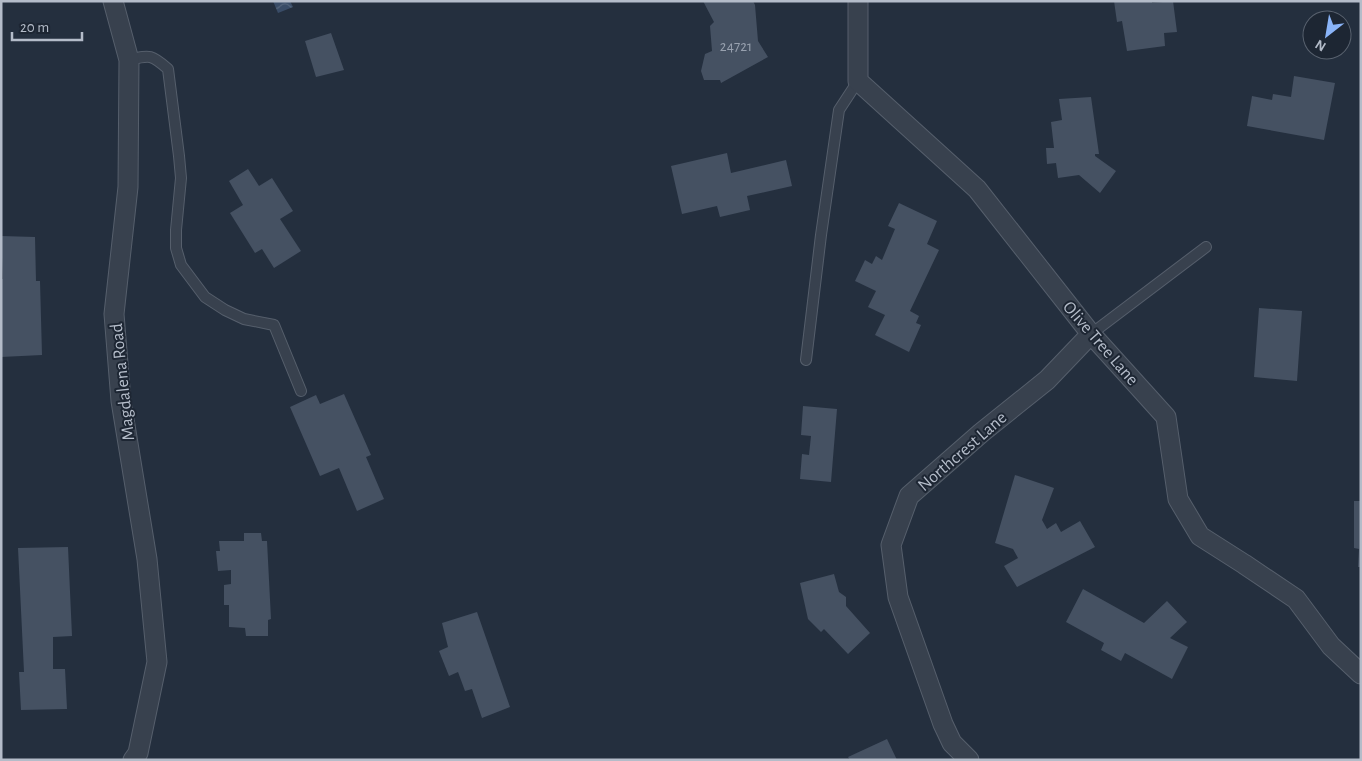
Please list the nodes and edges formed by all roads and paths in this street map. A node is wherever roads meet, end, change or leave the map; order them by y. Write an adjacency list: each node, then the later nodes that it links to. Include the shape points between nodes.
1 (113, 1): 3 (street, Magdalena Road)
2 (858, 1): 4 (street)
3 (129, 60): 8 (lane, via 146,56 168,68 181,178 176,230 176,248 181,265 205,297 225,310 244,319 274,325); 10 (street, Magdalena Road, via 128,187 114,314 121,401 147,559 157,662 138,753)
4 (858, 81): 6 (street, Olive Tree Lane, via 977,189); 7 (lane, via 839,110)
5 (1206, 247): 6 (lane)
6 (1091, 334): 9 (street, Olive Tree Lane, via 1166,417 1178,499 1200,536 1296,599 1331,646); 11 (street, Northcrest Lane, via 1047,380 910,496 891,545 898,597 943,724 952,743)
7 (806, 360)
8 (301, 390)
9 (1361, 674)
10 (133, 760)
11 (969, 760)

